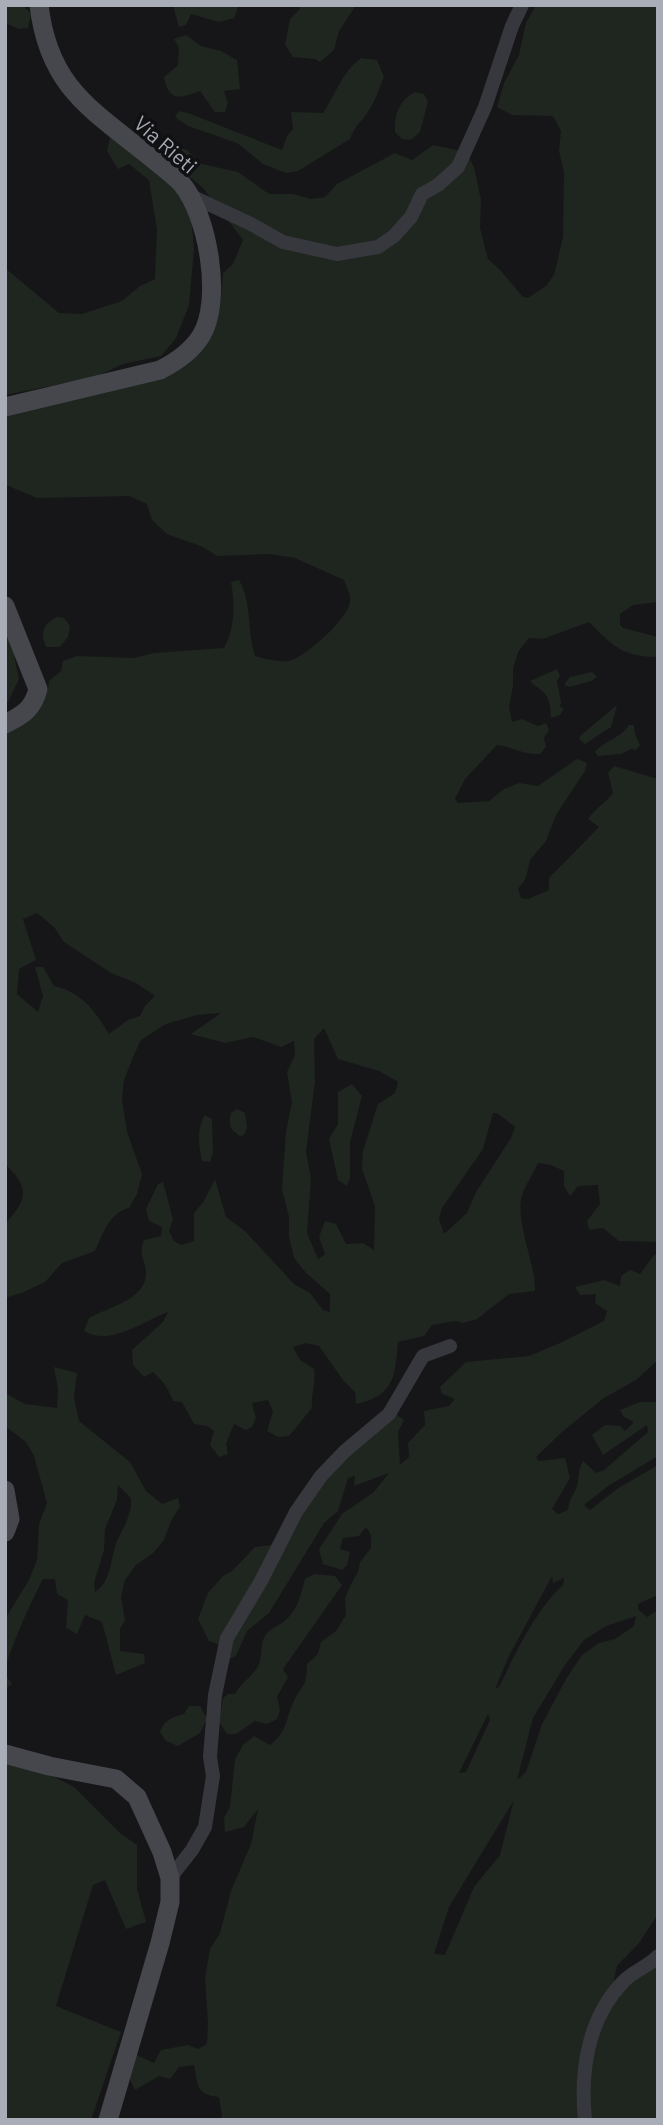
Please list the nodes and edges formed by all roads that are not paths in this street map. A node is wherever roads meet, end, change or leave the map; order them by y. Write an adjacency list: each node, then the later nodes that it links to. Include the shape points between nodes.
1 (39, 5): 3 (street, Via Rieti, via 51,58 74,93 174,177)
2 (522, 5): 3 (street, via 458,167 422,194 411,217 378,247 337,254 283,242)
3 (189, 195): 4 (street, Via Rieti, via 209,250 211,305 200,337 187,352 160,370)
4 (5, 407)
5 (5, 606): 6 (street, via 38,689 26,714)
6 (5, 724)
7 (450, 1346): 11 (street, via 423,1356 389,1414 321,1476 296,1512 227,1638 215,1695 210,1757 214,1776 205,1827)
8 (5, 1490): 9 (street, via 10,1519)
9 (5, 1532)
10 (5, 1754): 11 (street, via 116,1779 136,1797)
11 (170, 1878): 13 (street, via 170,1902 160,1943)
12 (658, 1956): 14 (street, via 623,1982 602,2011 585,2060)
13 (107, 2120)
14 (585, 2120)

